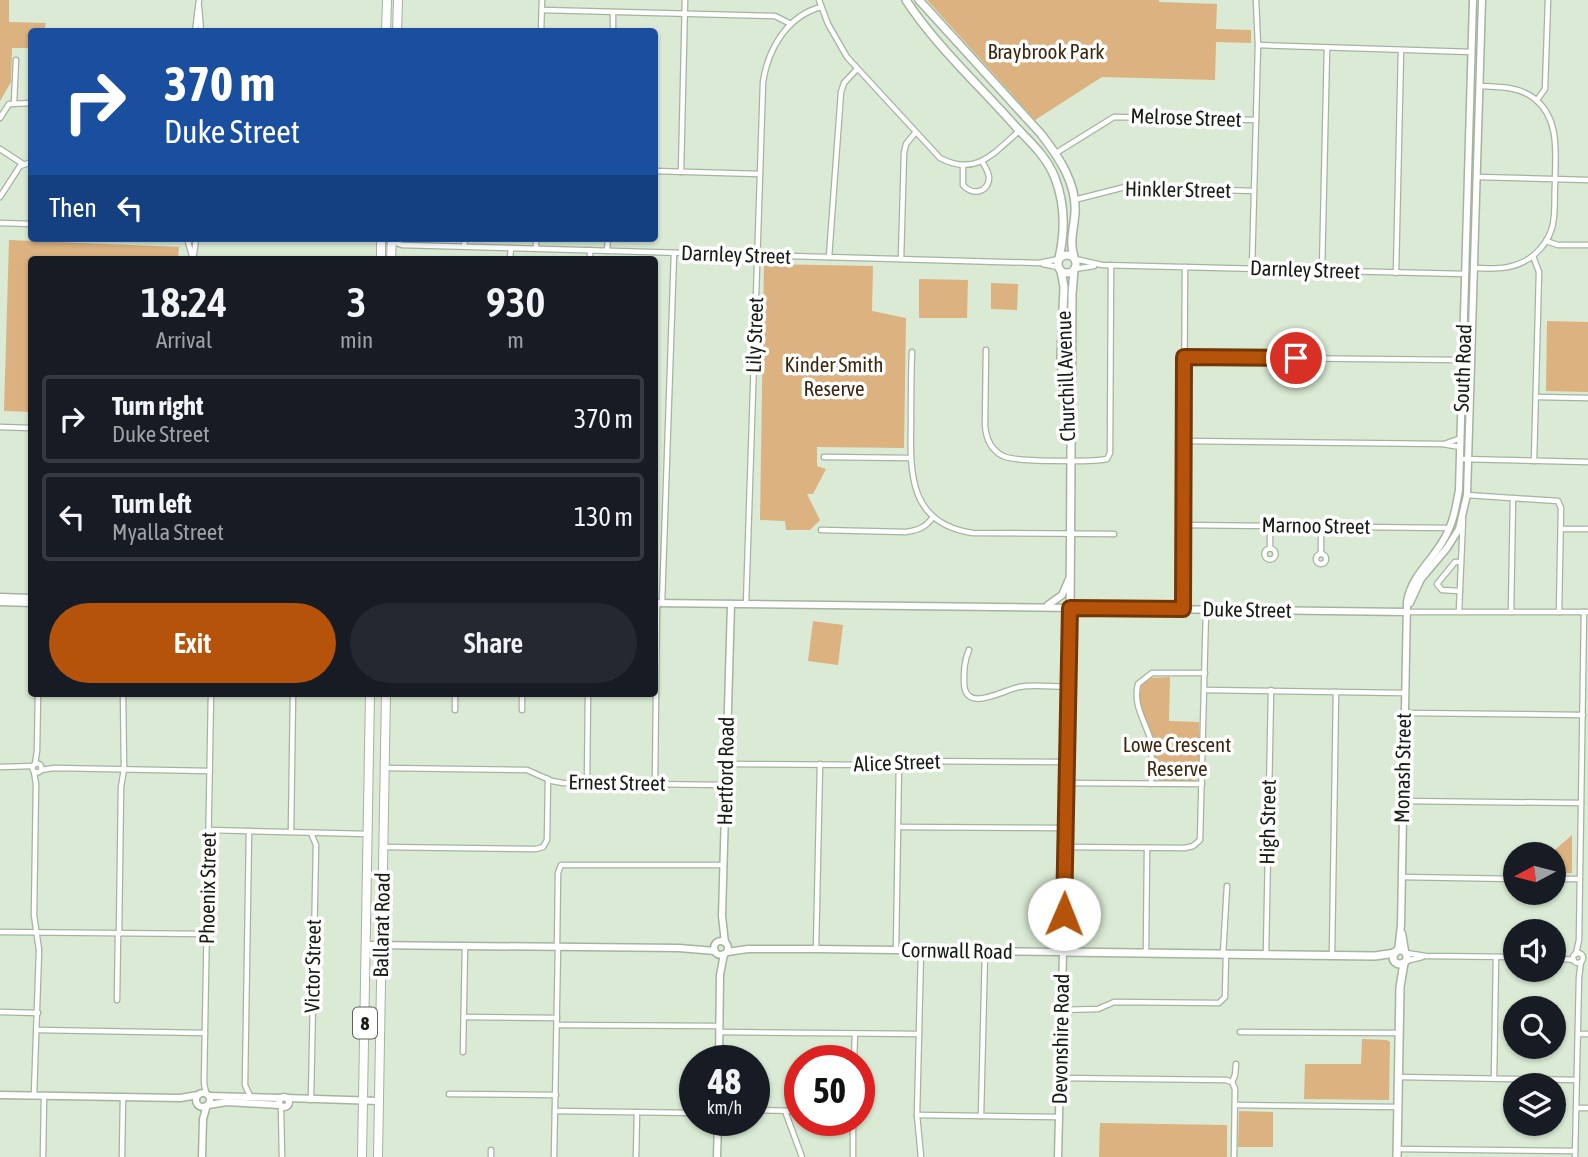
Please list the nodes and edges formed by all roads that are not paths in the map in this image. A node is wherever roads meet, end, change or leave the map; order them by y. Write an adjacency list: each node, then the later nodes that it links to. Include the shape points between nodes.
1 (387, 0): 20 (highway)
2 (398, 0): 21 (highway)
3 (542, 0): 14 (street)
4 (685, 0): 16 (street)
5 (819, 0): 13 (street)
6 (906, 0): 25 (main road, Churchill Avenue)
7 (919, 0): 24 (main road)
8 (1256, 0): 26 (street)
9 (1473, 0): 30 (street, South Road)
10 (1482, 0): 29 (street, South Road)
11 (1548, 0): 34 (street, via 1545,85)
12 (199, 3): 18 (street); 19 (street)
13 (821, 7): 17 (street, Lily Street); 32 (street)
14 (542, 10): 15 (street); 22 (street)
15 (613, 13): 16 (street); 23 (street)
16 (685, 14): 17 (street, via 775,16); 50 (street)
17 (791, 24): 51 (street, Lily Street, via 772,50 764,72)
18 (196, 28)
19 (201, 28)
20 (386, 28)
21 (397, 28)
22 (541, 28)
23 (613, 28)
24 (954, 38): 25 (main road); 38 (main road)
25 (939, 41): 40 (main road, Churchill Avenue)
26 (1258, 45): 27 (street); 39 (street)
27 (1327, 48): 28 (street); 88 (street)
28 (1401, 50): 30 (street); 89 (street)
29 (1480, 51): 30 (street); 33 (street, South Road)
30 (1472, 52): 53 (street, South Road)
31 (16, 60): 35 (street)
32 (857, 69): 41 (street); 78 (street, via 841,92)
33 (1479, 86): 34 (street, via 1511,88); 52 (street, South Road)
34 (1537, 100): 54 (street, via 1555,134)
35 (14, 103): 36 (street); 37 (street)
36 (28, 103)
37 (0, 118)
38 (1028, 120): 40 (main road); 43 (main road)
39 (1256, 120): 43 (street, Melrose Street, via 1114,117); 56 (street)
40 (1019, 130): 44 (main road, Churchill Avenue); 45 (street)
41 (915, 133): 48 (street, via 940,158); 80 (street, via 904,153)
42 (0, 149): 47 (street)
43 (1056, 153): 44 (main road, Melrose Street); 58 (main road)
44 (1045, 160): 59 (main road, Churchill Avenue)
45 (982, 161): 48 (street); 48 (street, via 988,181 976,192 963,185)
46 (28, 163): 47 (street)
47 (23, 164): 57 (street)
48 (963, 165)
49 (658, 171): 50 (street)
50 (681, 172): 51 (street)
51 (760, 174): 74 (street, Lily Street)
52 (1476, 177): 53 (street); 54 (street); 85 (street, South Road)
53 (1468, 179): 90 (street, South Road)
54 (1555, 179): 55 (street); 66 (street, via 1553,220)
55 (1588, 180)
56 (1254, 191): 58 (street, Hinkler Street, via 1125,187); 87 (street)
57 (0, 197)
58 (1074, 200): 59 (main road, Hinkler Street); 79 (main road, via 1071,245)
59 (1062, 202): 81 (main road, Churchill Avenue)
60 (0, 223): 61 (street)
61 (28, 224)
62 (396, 242): 68 (street, Darnley Street)
63 (464, 242): 68 (street)
64 (536, 242): 70 (street)
65 (607, 242): 72 (street)
66 (1546, 242): 67 (street); 77 (street)
67 (1588, 245)
68 (464, 246): 69 (street, Darnley Street)
69 (511, 248): 70 (street, Darnley Street); 75 (street)
70 (536, 248): 71 (street, Darnley Street)
71 (590, 250): 72 (street, Darnley Street); 76 (street)
72 (607, 251): 73 (street, Darnley Street)
73 (674, 253): 74 (street, Darnley Street); 130 (street)
74 (758, 255): 78 (street, Darnley Street); 132 (street, Lily Street)
75 (510, 256)
76 (590, 256)
77 (1533, 256): 85 (street, via 1504,268); 95 (street, via 1539,272)
78 (829, 257): 80 (street, Darnley Street)
79 (1075, 258): 81 (main road, via 1065,254); 82 (street, Darnley Street); 86 (main road, Churchill Avenue)
80 (901, 259): 81 (street, Darnley Street)
81 (1059, 264): 86 (main road, via 1066,273); 105 (main road, Churchill Avenue, via 1064,287 1061,357)
82 (1102, 265): 83 (street, Darnley Street); 86 (street, Darnley Street)
83 (1111, 265): 84 (street, Darnley Street); 105 (street, via 1109,456)
84 (1185, 267): 87 (street, Darnley Street); 93 (street)
85 (1474, 268): 90 (street); 106 (street, South Road)
86 (1075, 269): 105 (main road, Churchill Avenue)
87 (1252, 269): 88 (street, Darnley Street)
88 (1322, 271): 89 (street, Darnley Street)
89 (1396, 273): 90 (street, Darnley Street)
90 (1465, 274): 94 (street, South Road)
91 (986, 350): 105 (street, via 989,444 1011,459)
92 (912, 352): 104 (street)
93 (1184, 357): 94 (street); 100 (street)
94 (1463, 360): 99 (street, South Road)
95 (1536, 397): 96 (street); 107 (street)
96 (1588, 398)
97 (0, 427): 98 (street)
98 (28, 428)
99 (1461, 438): 101 (street); 102 (street, South Road)
100 (1184, 441): 101 (street); 113 (street)
101 (1443, 444): 102 (street)
102 (1460, 447): 106 (street, South Road)
103 (824, 457): 104 (street)
104 (910, 458): 111 (street, via 915,492)
105 (1070, 460): 120 (main road, Devonshire Road)
106 (1464, 460): 107 (street); 109 (street, South Road); 116 (street, South Road)
107 (1534, 461): 108 (street)
108 (1588, 462)
109 (1467, 495): 110 (street); 112 (street, South Road)
110 (1513, 498): 117 (street, via 1558,501); 139 (street)
111 (933, 517): 119 (street, via 916,531); 120 (street, via 958,531 974,533)
112 (1463, 518): 124 (street, South Road); 138 (street, South Road, via 1453,540 1421,579)
113 (1183, 525): 114 (street, Marnoo Street); 135 (street)
114 (1270, 526): 115 (street, Marnoo Street); 122 (street)
115 (1321, 527): 116 (street, Marnoo Street); 123 (street)
116 (1450, 528): 138 (street, South Road, via 1411,586)
117 (1561, 528): 118 (street); 140 (street)
118 (1588, 529)
119 (821, 530)
120 (1070, 534): 121 (street); 125 (main road, Devonshire Road)
121 (1114, 534)
122 (1270, 548)
123 (1321, 554)
124 (1461, 562): 126 (street, South Road); 126 (street, via 1455,562 1437,584 1441,590)
125 (1070, 574): 133 (street, via 1059,598); 134 (main road, Devonshire Road)
126 (1461, 591): 137 (street, South Road)
127 (28, 598): 128 (street)
128 (0, 600): 129 (street)
129 (28, 603)
130 (658, 603): 131 (street, Duke Street)
131 (728, 604): 132 (street, Duke Street); 166 (street, Hertford Road)
132 (746, 604): 133 (street, Duke Street)
133 (1043, 607): 134 (street, Duke Street)
134 (1070, 608): 135 (street, Duke Street); 144 (main road, Devonshire Road)
135 (1183, 609): 136 (street, Duke Street)
136 (1206, 609): 138 (street, Duke Street); 143 (street)
137 (1459, 611): 138 (street, Duke Street); 139 (street, Duke Street)
138 (1406, 612): 148 (street, Monash Street)
139 (1511, 612): 140 (street, Duke Street)
140 (1559, 612): 141 (street, Duke Street)
141 (1586, 612): 159 (street)
142 (969, 650): 144 (street, via 964,687 974,698 1017,687)
143 (1205, 673): 145 (street); 177 (street, via 1152,673 1138,684 1139,711 1150,741)
144 (1069, 687): 165 (main road, Devonshire Road)
145 (1205, 690): 146 (street); 178 (street)
146 (1270, 690): 147 (street); 216 (street, High Street)
147 (1336, 692): 148 (street); 217 (street)
148 (1404, 693): 162 (street, Monash Street)
149 (38, 697): 169 (street)
150 (123, 697): 171 (street)
151 (211, 697): 172 (street, Phoenix Street)
152 (293, 697): 188 (street)
153 (370, 697): 190 (highway, Ballarat Road / 8)
154 (386, 697): 170 (highway, Ballarat Road / 8)
155 (455, 697): 160 (street)
156 (522, 697): 161 (street)
157 (588, 697): 174 (street)
158 (656, 697): 176 (street)
159 (1585, 704): 163 (street)
160 (455, 709)
161 (522, 710)
162 (1404, 713): 163 (street); 182 (street, Monash Street)
163 (1583, 715): 180 (street)
164 (899, 762): 165 (street, Alice Street); 167 (street, Alice Street); 184 (street)
165 (1067, 762): 175 (main road, Devonshire Road)
166 (726, 764): 167 (street, Alice Street); 179 (street, Hertford Road)
167 (820, 765): 209 (street)
168 (0, 767): 169 (street)
169 (37, 768): 171 (street); 201 (street)
170 (385, 768): 173 (street, Ernest Street, via 527,770); 191 (highway, Ballarat Road / 8)
171 (122, 769): 172 (street); 202 (street)
172 (210, 771): 186 (street, Phoenix Street)
173 (548, 779): 174 (street, Ernest Street); 191 (street, via 543,847)
174 (587, 783): 176 (street, Ernest Street)
175 (1067, 783): 177 (street); 185 (main road, Devonshire Road)
176 (655, 784): 179 (street, Ernest Street)
177 (1151, 784): 178 (street)
178 (1202, 784): 193 (street, via 1198,842 1190,848)
179 (725, 785): 194 (street, Hertford Road)
180 (1581, 794): 181 (street); 183 (street)
181 (1588, 794)
182 (1403, 801): 183 (street); 195 (street, Monash Street)
183 (1581, 803): 198 (street)
184 (898, 827): 185 (street); 210 (street)
185 (1066, 828): 192 (main road, Devonshire Road)
186 (209, 830): 187 (street); 203 (street, Phoenix Street)
187 (249, 831): 188 (street); 247 (street)
188 (291, 832): 189 (street)
189 (311, 833): 190 (street); 257 (street, Victor Street, via 316,845)
190 (368, 834): 204 (highway, Ballarat Road / 8)
191 (383, 847): 205 (highway, Ballarat Road / 8)
192 (1065, 847): 193 (street); 213 (main road, Devonshire Road)
193 (1147, 848): 214 (street)
194 (724, 865): 207 (street, via 561,865); 208 (street, Hertford Road)
195 (1402, 877): 196 (street); 218 (street, Monash Street)
196 (1503, 879)
197 (1566, 879): 198 (street)
198 (1580, 879): 221 (street)
199 (1227, 886): 215 (street)
200 (0, 932): 201 (street)
201 (37, 932): 202 (street); 225 (street)
202 (118, 934): 203 (street); 222 (street)
203 (207, 935): 232 (street, Phoenix Street)
204 (366, 945): 205 (street, Cornwall Road); 258 (highway, Ballarat Road / 8)
205 (382, 945): 206 (street, Cornwall Road); 259 (highway, Ballarat Road / 8)
206 (465, 946): 207 (street, Cornwall Road); 226 (street)
207 (557, 947): 208 (street, Cornwall Road); 227 (street)
208 (721, 948): 209 (street, Cornwall Road); 229 (street, Hertford Road)
209 (816, 949): 210 (street, Cornwall Road)
210 (896, 950): 211 (street, Cornwall Road)
211 (921, 950): 212 (street, Cornwall Road); 235 (street)
212 (985, 951): 213 (street, Cornwall Road); 271 (street)
213 (1063, 952): 214 (main road, Cornwall Road); 223 (street, Devonshire Road)
214 (1146, 953): 215 (main road, Cornwall Road)
215 (1224, 954): 216 (main road, Cornwall Road); 223 (street, via 1225,997 1219,1003 1114,1002 1098,1009)
216 (1266, 954): 217 (main road, Cornwall Road)
217 (1332, 955): 218 (main road, Cornwall Road)
218 (1401, 957): 219 (street, Cornwall Road); 233 (main road, Monash Street)
219 (1496, 957): 220 (street, Cornwall Road); 244 (street)
220 (1503, 957)
221 (1580, 958): 236 (street)
222 (117, 1000)
223 (1062, 1010): 243 (street, Devonshire Road)
224 (0, 1012): 225 (street)
225 (38, 1013): 230 (street)
226 (464, 1017): 227 (street); 240 (street)
227 (557, 1018): 228 (street)
228 (557, 1025): 229 (street); 252 (street)
229 (719, 1029): 234 (street); 238 (street, Hertford Road)
230 (37, 1030): 232 (street); 251 (street)
231 (1240, 1032): 233 (street)
232 (205, 1033): 248 (street, Phoenix Street)
233 (1399, 1033): 242 (main road, Monash Street)
234 (855, 1034): 235 (street); 239 (street)
235 (919, 1034): 270 (street)
236 (1578, 1034): 237 (street); 245 (street)
237 (1588, 1034)
238 (719, 1045)
239 (855, 1045)
240 (463, 1052)
241 (1236, 1064): 246 (street)
242 (1398, 1077): 244 (street); 264 (main road, Monash Street)
243 (1060, 1078): 246 (street); 272 (street, Devonshire Road)
244 (1494, 1078): 245 (street)
245 (1577, 1080): 265 (street)
246 (1232, 1082): 263 (street)
247 (245, 1085): 253 (street); 254 (street)
248 (204, 1094): 253 (street); 256 (street); 261 (street); 262 (street)
249 (449, 1094): 252 (street)
250 (0, 1095): 251 (street)
251 (39, 1095): 255 (street); 280 (street)
252 (556, 1095): 267 (street)
253 (239, 1096): 254 (street)
254 (250, 1096): 260 (street)
255 (123, 1097): 256 (street); 281 (street)
256 (180, 1098): 261 (street)
257 (311, 1100): 258 (street); 260 (street)
258 (363, 1101): 259 (street); 284 (highway, Ballarat Road / 8)
259 (379, 1101): 285 (highway, Ballarat Road / 8)
260 (283, 1103): 262 (street); 283 (street)
261 (198, 1105): 262 (street); 273 (street)
262 (207, 1105): 273 (street)
263 (1235, 1105): 264 (street); 292 (street)
264 (1398, 1107): 277 (main road, Monash Street)
265 (1576, 1108): 266 (street); 278 (street)
266 (1588, 1108)
267 (555, 1111): 268 (street); 286 (street)
268 (637, 1112): 269 (street); 287 (street)
269 (679, 1113)
270 (917, 1115): 271 (street); 290 (street)
271 (981, 1116): 272 (street)
272 (1059, 1116): 291 (street, Devonshire Road)
273 (203, 1119): 282 (street)
274 (718, 1136): 288 (street)
275 (793, 1136): 279 (street)
276 (853, 1136): 289 (street)
277 (1397, 1153): 278 (street)
278 (1575, 1154)
279 (800, 1156)
280 (43, 1157)
281 (122, 1157)
282 (202, 1157)
283 (282, 1157)
284 (362, 1157)
285 (378, 1157)
286 (554, 1157)
287 (636, 1157)
288 (717, 1157)
289 (853, 1157)
290 (921, 1157)
291 (1058, 1157)
292 (1234, 1157)

